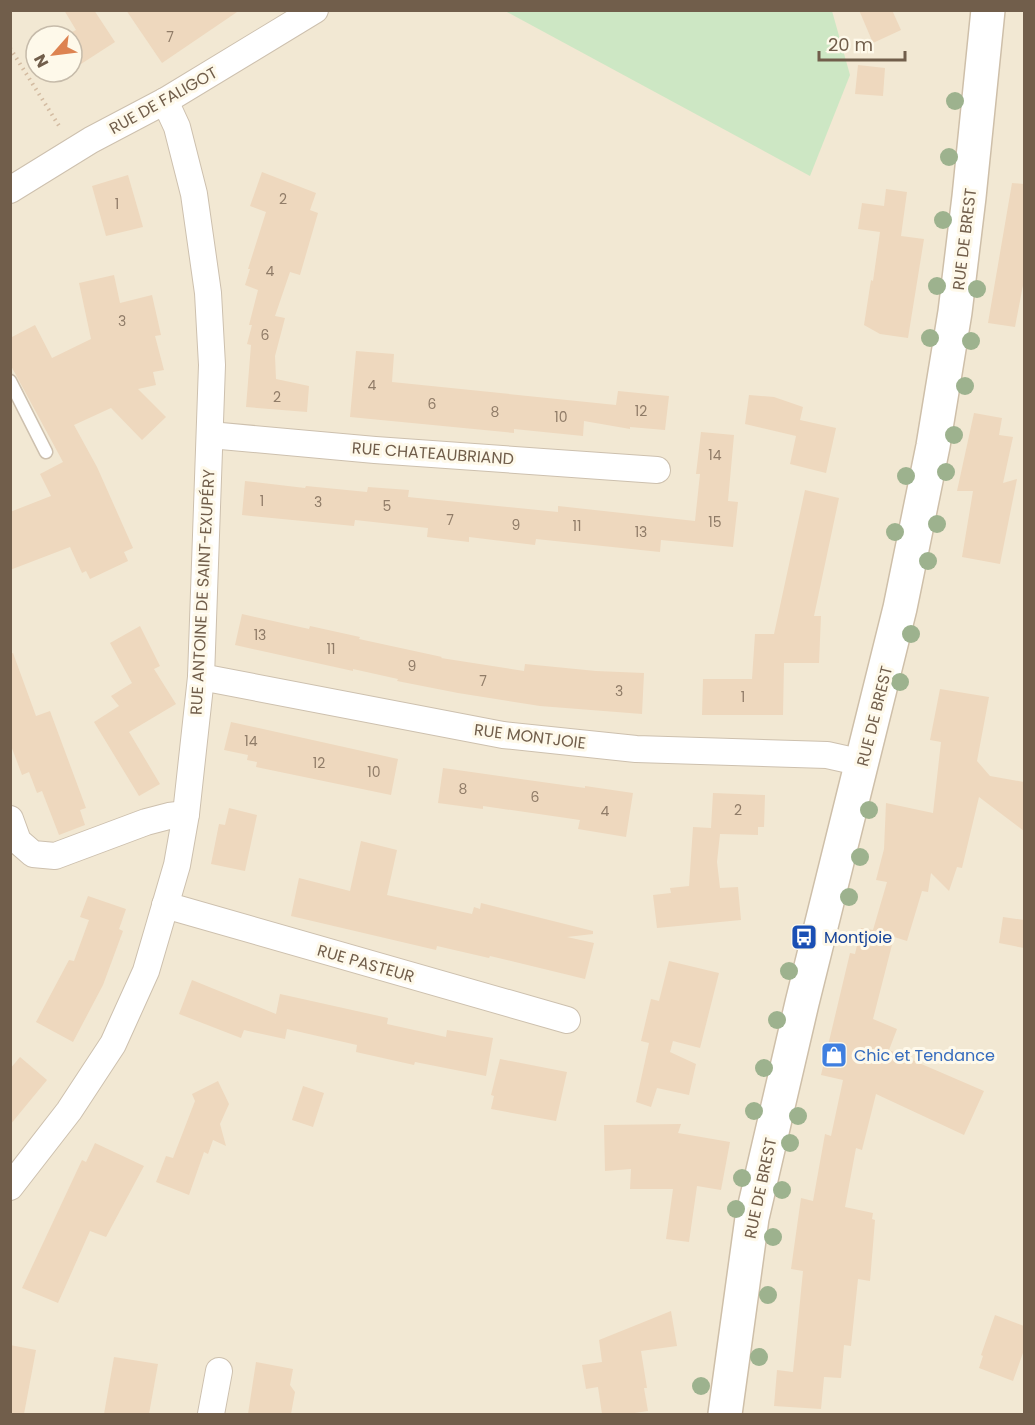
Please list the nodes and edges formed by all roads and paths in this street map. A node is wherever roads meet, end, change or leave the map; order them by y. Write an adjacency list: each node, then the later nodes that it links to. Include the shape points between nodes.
1 (315, 10): 4 (street, RUE DE FALIGOT)
2 (988, 10): 12 (main road, RUE DE BREST, via 957,301 933,446)
3 (10, 48): 5 (path)
4 (165, 102): 5 (street, RUE DE FALIGOT); 8 (street, RUE ANTOINE DE SAINT-EXUPÉRY, via 177,127 194,194 208,293)
5 (74, 151): 6 (street, RUE DE FALIGOT)
6 (10, 190)
7 (10, 381): 9 (lane)
8 (210, 435): 10 (street, RUE CHATEAUBRIAND); 11 (street, RUE ANTOINE DE SAINT-EXUPÉRY)
9 (46, 452)
10 (657, 470)
11 (201, 677): 12 (street, RUE MONTJOIE, via 502,735 636,749 827,756); 13 (street, RUE ANTOINE DE SAINT-EXUPÉRY)
12 (863, 763): 20 (main road, RUE DE BREST, via 752,1218)
13 (186, 814): 14 (street, via 146,822 54,856 33,854 18,842); 15 (street, RUE ANTOINE DE SAINT-EXUPÉRY)
14 (10, 819)
15 (165, 905): 16 (street, RUE PASTEUR); 17 (street, RUE ANTOINE DE SAINT-EXUPÉRY, via 146,971 113,1044 69,1111)
16 (567, 1020)
17 (10, 1187)
18 (219, 1371): 19 (street)
19 (211, 1414)
20 (725, 1414)

